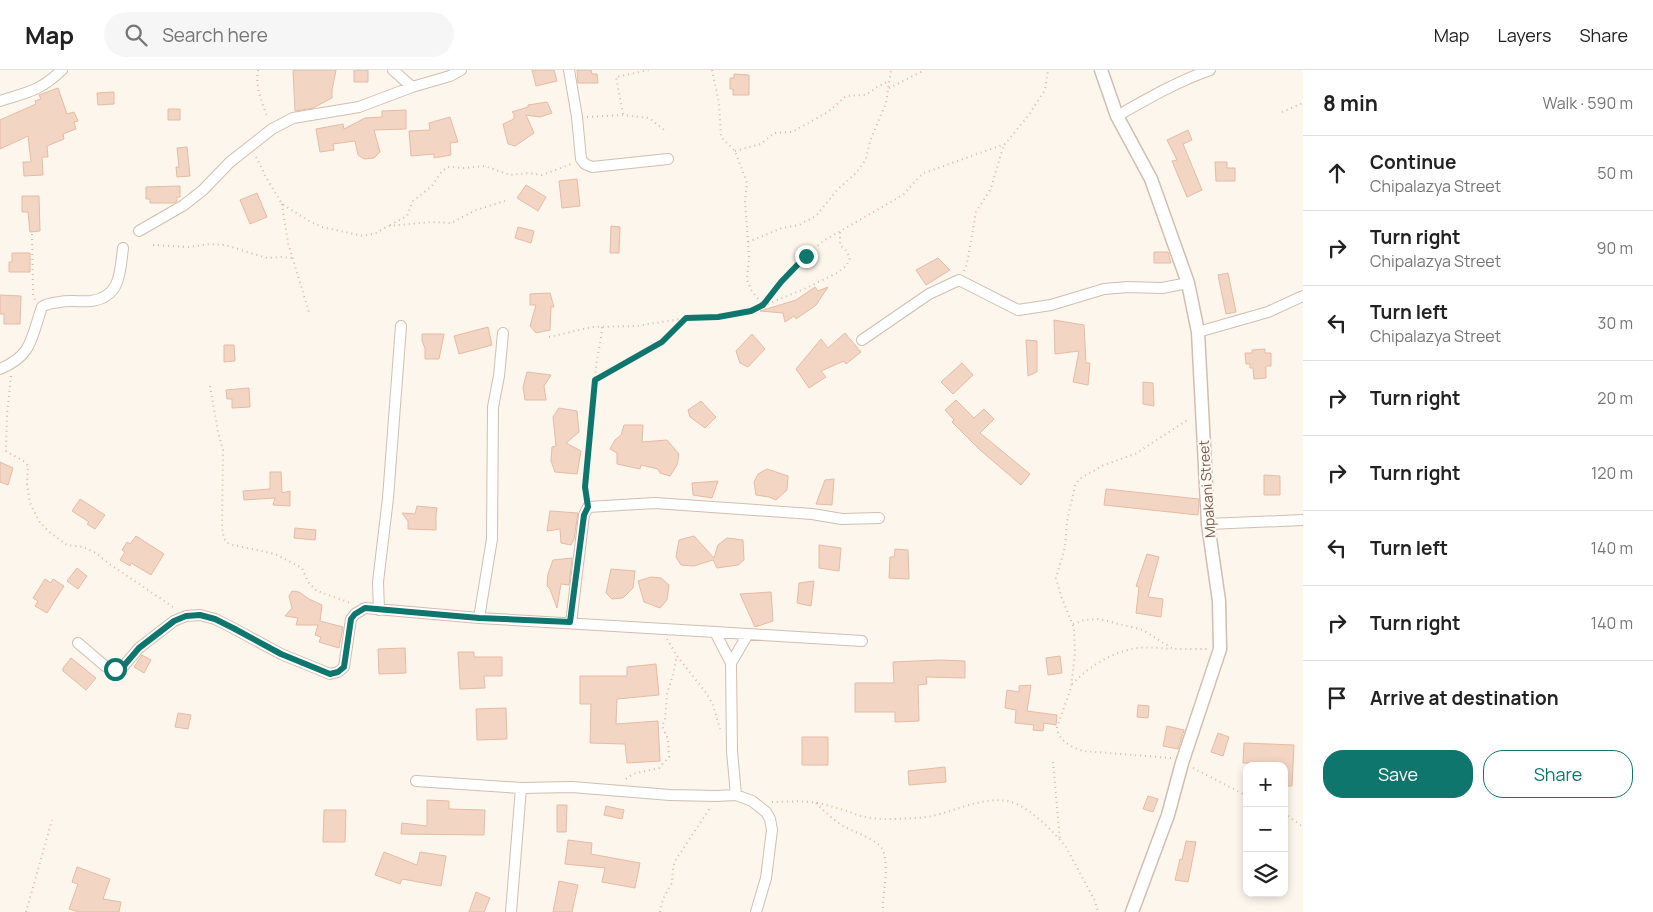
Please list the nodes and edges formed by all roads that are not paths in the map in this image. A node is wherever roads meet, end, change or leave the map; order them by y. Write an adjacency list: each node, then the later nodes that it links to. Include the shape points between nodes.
1 (62, 70): 8 (street, via 36,90)
2 (393, 70): 7 (street)
3 (461, 70): 7 (street)
4 (569, 70): 10 (street, via 581,159 585,164 592,167)
5 (1101, 70): 9 (street, Mpakani Street)
6 (1210, 70): 9 (street)
7 (412, 87): 11 (street, via 359,108 293,118 272,129 184,205)
8 (0, 101)
9 (1117, 116): 13 (street, Mpakani Street, via 1151,179)
10 (668, 159)
11 (139, 231)
12 (124, 248): 19 (street, via 112,293 91,301 45,304 30,347 19,359)
13 (1188, 283): 16 (street, Mpakani Street); 18 (street, via 1162,288 1128,286 1104,289 1051,305 1018,310 959,280 929,294)
14 (1303, 296): 16 (street, via 1268,312)
15 (400, 326): 23 (street, via 388,498 378,582)
16 (1198, 332): 22 (street, Mpakani Street)
17 (502, 333): 24 (street, via 493,407 492,539)
18 (862, 340)
19 (0, 369)
20 (879, 518): 25 (street, via 842,519 655,503 588,507 584,515)
21 (1303, 520): 22 (street)
22 (1208, 524): 36 (street, Mpakani Street, via 1219,601 1220,649 1168,815)
23 (379, 610): 24 (street); 29 (street, via 365,608 351,619 344,667 330,674 281,654 215,619 200,615 174,621 139,648 122,668 106,666)
24 (479, 618): 25 (street)
25 (570, 622): 26 (street)
26 (715, 632): 27 (street); 30 (street)
27 (748, 634): 28 (street); 30 (street)
28 (862, 641)
29 (78, 643)
30 (731, 663): 33 (street)
31 (416, 781): 32 (street)
32 (521, 788): 33 (street, via 572,787 670,796); 34 (street)
33 (736, 795): 35 (street, via 752,801 766,812 772,830 766,878)
34 (511, 912)
35 (756, 912)
36 (1132, 912)

